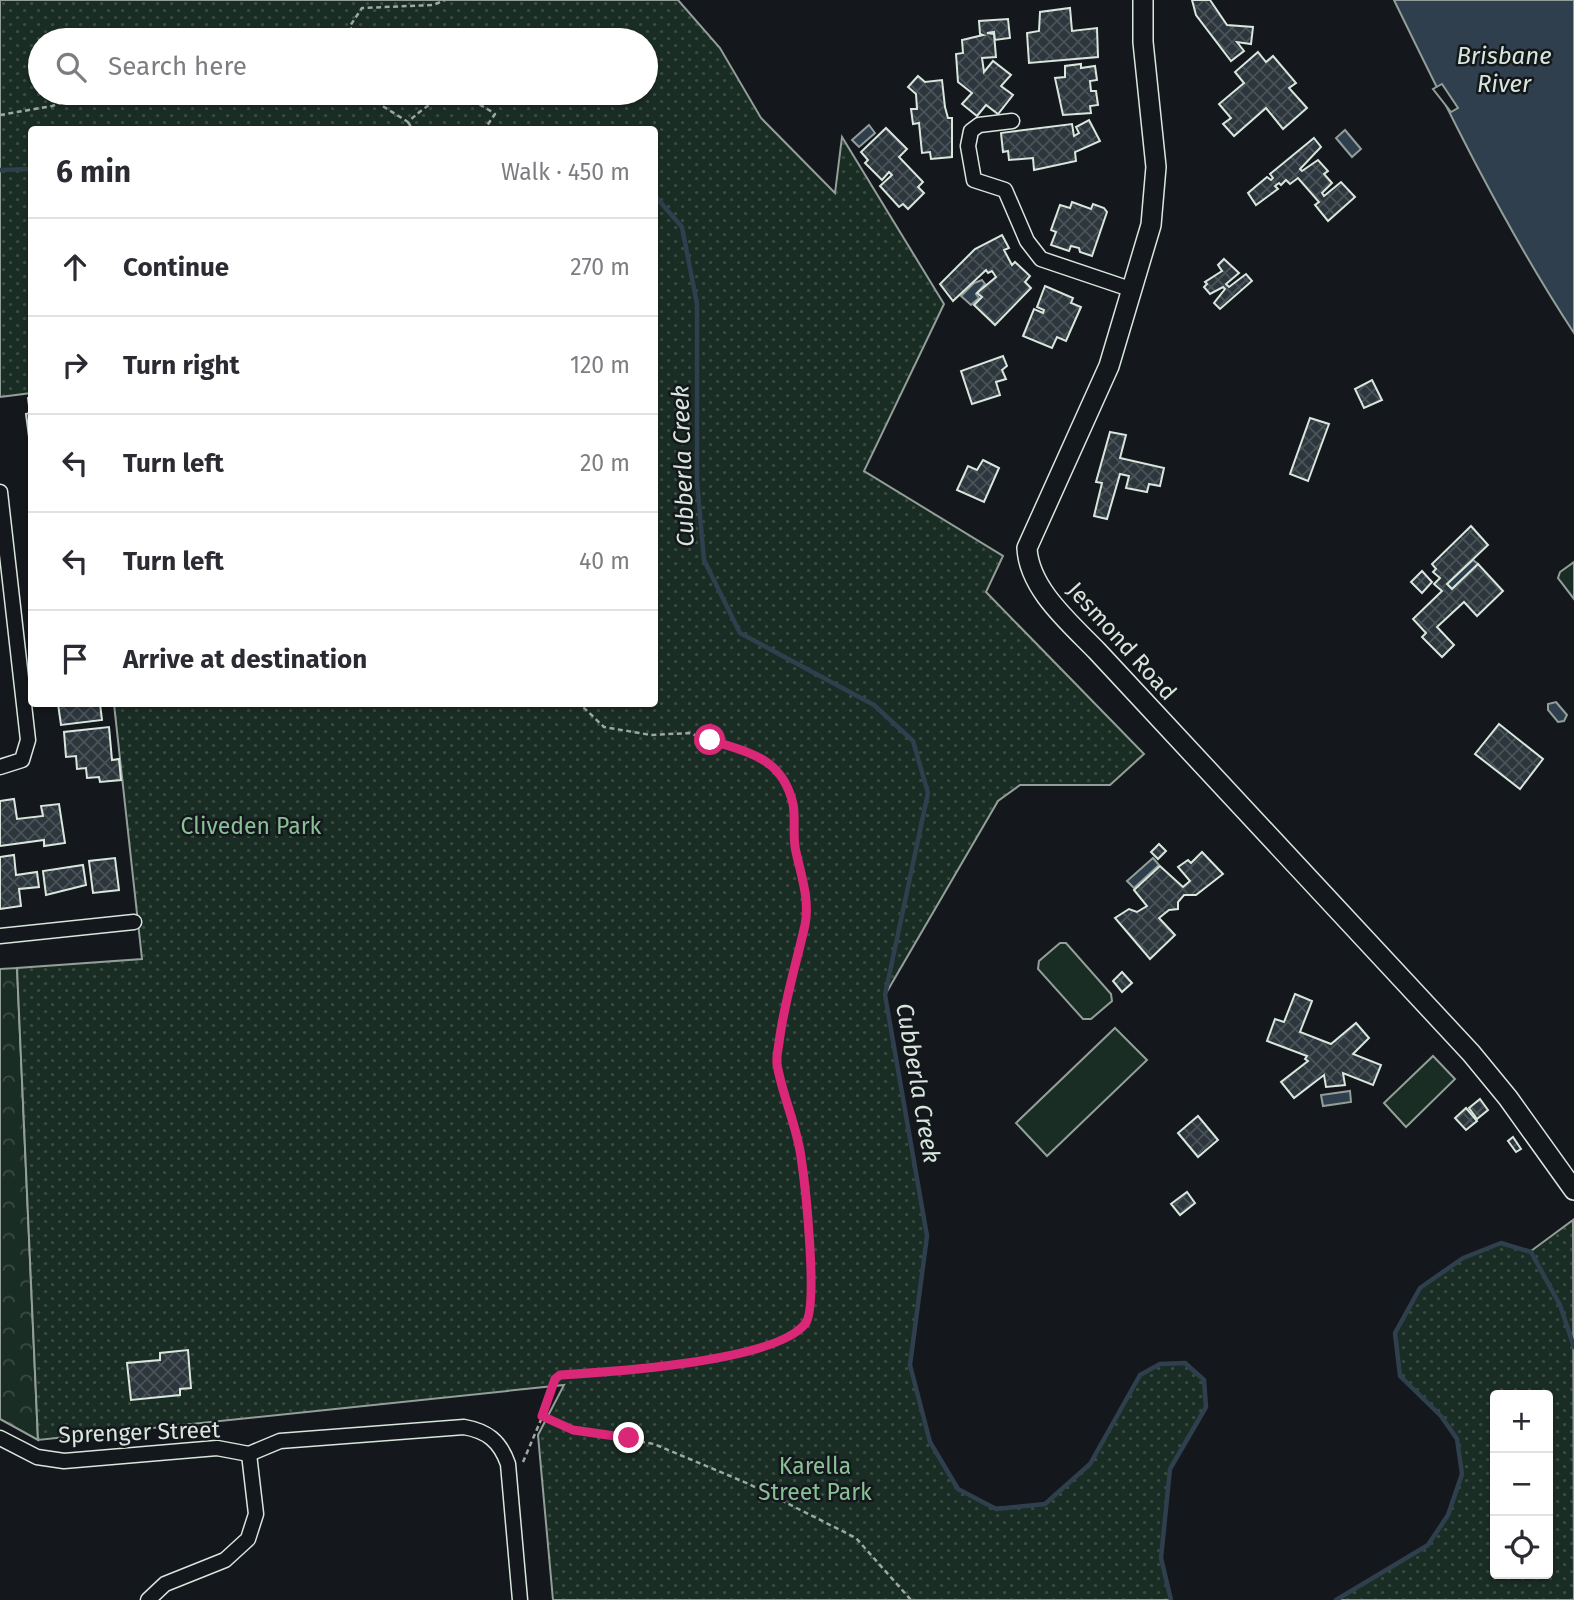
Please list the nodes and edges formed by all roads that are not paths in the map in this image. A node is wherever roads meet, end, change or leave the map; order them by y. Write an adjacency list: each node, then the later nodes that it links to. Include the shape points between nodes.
1 (1143, 0): 3 (street, Jesmond Road, via 1156,197)
2 (1012, 121): 3 (street, via 979,125 971,131 968,146 974,180 1005,190 1027,240 1041,259)
3 (1133, 290): 9 (street, Jesmond Road, via 1109,366 1027,548 1028,567 1097,652 1471,1053)
4 (0, 492): 5 (street)
5 (5, 588): 6 (street, via 28,740 22,760)
6 (0, 767)
7 (134, 922): 8 (street)
8 (0, 936)
9 (1574, 1190)
10 (0, 1438): 11 (street, Sprenger Street, via 37,1457 64,1461 217,1448)
11 (249, 1454): 12 (street, via 256,1514 248,1539 225,1560 165,1584); 13 (street, Sprenger Street, via 280,1441 464,1427 490,1435 508,1464)
12 (148, 1600)
13 (520, 1600)

